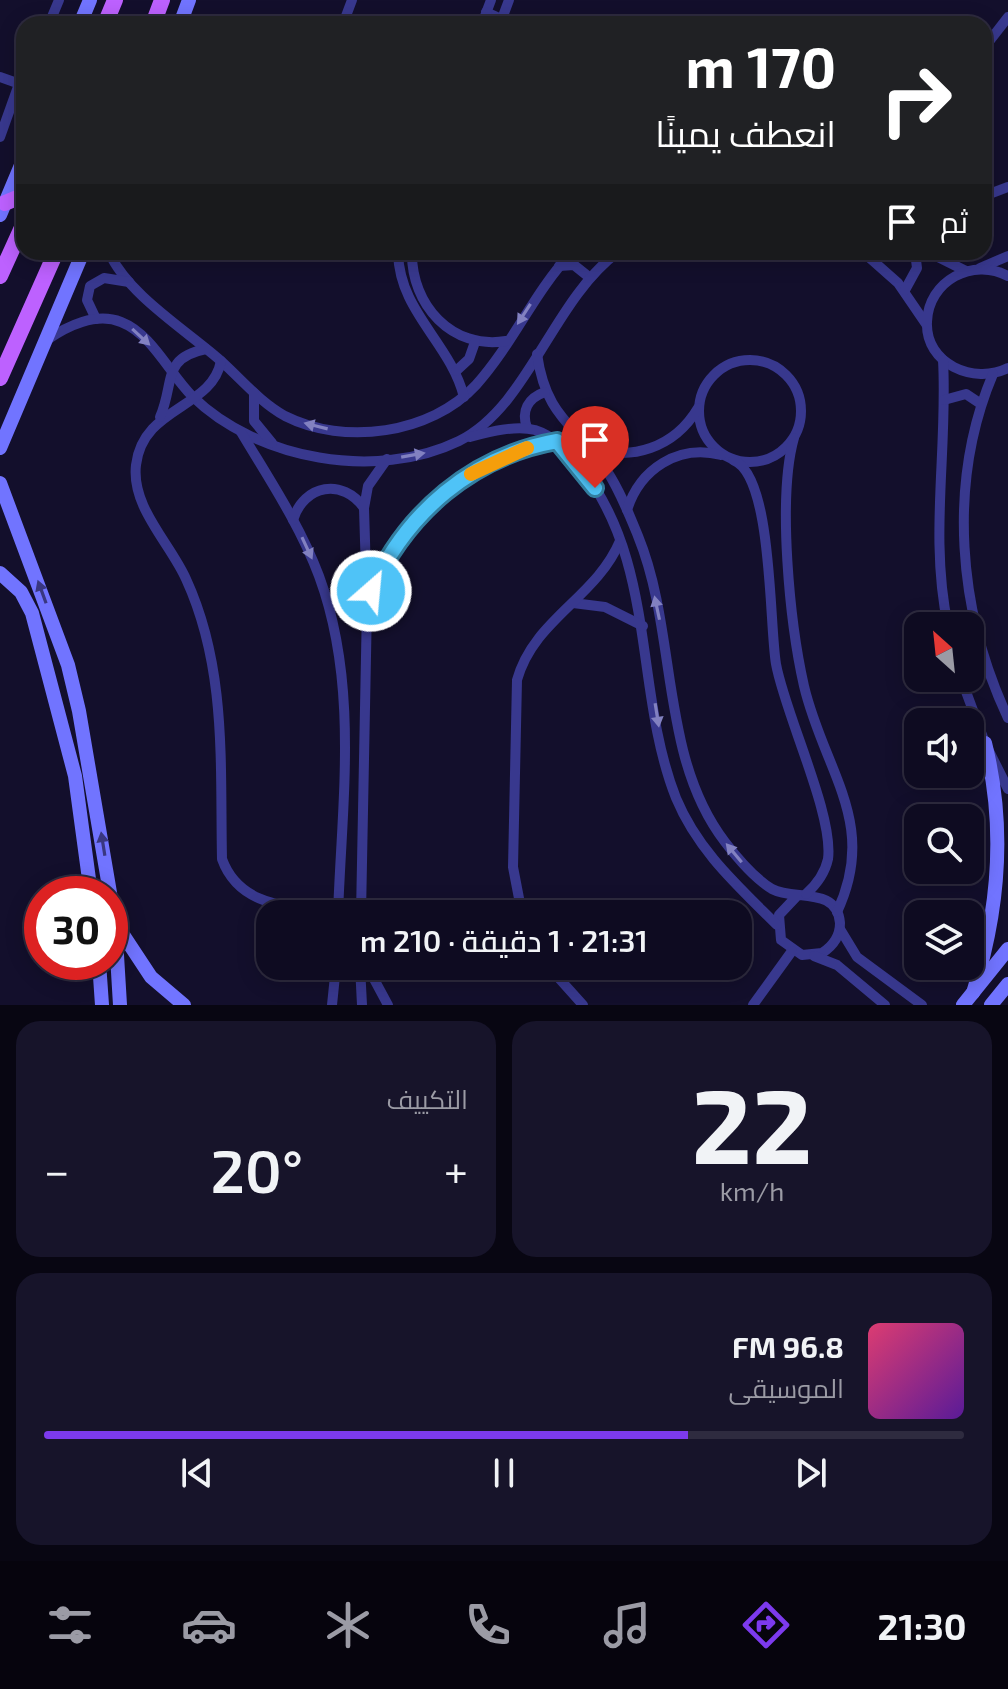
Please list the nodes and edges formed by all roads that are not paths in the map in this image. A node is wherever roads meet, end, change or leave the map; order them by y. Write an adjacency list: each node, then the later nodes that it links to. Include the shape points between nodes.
1 (491, 0): 2 (street)
2 (486, 12): 3 (street); 4 (street)
3 (485, 16)
4 (494, 16)
5 (1008, 17): 6 (street)
6 (992, 38)
7 (16, 86): 8 (street)
8 (0, 137)
9 (16, 177): 10 (street)
10 (3, 209)
11 (16, 241): 26 (main road)
12 (1008, 256): 24 (street)
13 (52, 260): 44 (main road)
14 (80, 260): 33 (street)
15 (114, 260): 29 (street)
16 (400, 260): 41 (street, via 408,300)
17 (413, 260): 35 (street, via 416,281 431,312 447,329)
18 (565, 260): 23 (street)
19 (606, 260): 28 (street)
20 (872, 260): 30 (street)
21 (916, 260): 30 (street)
22 (944, 260): 25 (street)
23 (559, 266): 28 (street, via 574,265); 34 (street, one-way to 34)
24 (978, 269): 25 (street); 27 (street)
25 (966, 271): 32 (street, via 941,287)
26 (0, 276)
27 (1008, 276)
28 (589, 277): 37 (street)
29 (129, 282): 31 (street, via 104,278 90,286 87,300); 36 (street)
30 (905, 290): 32 (street)
31 (96, 319): 33 (street); 42 (street, one-way to 42, via 133,328)
32 (926, 324): 38 (street)
33 (46, 341): 60 (street)
34 (506, 341): 35 (street); 48 (street)
35 (475, 342): 41 (street, via 469,359)
36 (206, 349): 39 (street); 42 (street, via 183,355)
37 (537, 354): 45 (street); 56 (street, via 500,409)
38 (943, 360): 43 (street, via 957,370); 49 (street)
39 (221, 361): 46 (street); 47 (street, via 216,376)
40 (1008, 368): 43 (street)
41 (456, 371): 48 (street)
42 (171, 373): 47 (street); 52 (street)
43 (993, 374): 50 (street)
44 (0, 378)
45 (545, 392): 53 (street, via 526,409); 59 (street)
46 (254, 393): 48 (street, one-way to 46, via 417,422 351,432 296,421); 58 (street, via 254,421)
47 (193, 397): 52 (street); 54 (street)
48 (464, 397)
49 (944, 400): 50 (street, via 966,394); 72 (street, via 938,507)
50 (981, 404): 75 (street, via 965,484 964,544 982,654)
51 (699, 406): 55 (street, via 704,389 723,368 749,360 767,363 788,377 799,398 800,423); 59 (street, via 679,432 650,449 617,453); 61 (street, via 705,436)
52 (160, 419): 84 (street, via 140,448 136,480 141,502 192,591 212,654 218,687 222,859 232,880)
53 (527, 428): 56 (street); 57 (street)
54 (241, 432): 58 (street); 66 (street)
55 (794, 438): 61 (street, via 767,460); 89 (street, via 787,497 796,636 805,689 854,839 852,874)
56 (463, 439): 62 (street, one-way to 56)
57 (557, 441): 68 (street, via 595,488); 71 (street, via 496,460 444,493 393,550)
58 (274, 445): 62 (street, via 325,459)
59 (585, 445): 65 (street, via 606,470)
60 (0, 448)
61 (729, 458): 65 (street, via 688,453 664,461 637,486); 83 (street, via 740,462 751,478 760,505 777,665 828,847 825,869)
62 (387, 459): 64 (street, via 368,486)
63 (0, 483): 67 (street)
64 (364, 508): 66 (street, via 340,489 319,489 302,501); 71 (street)
65 (627, 510): 82 (street, one-way to 65, via 723,840 695,787 655,596)
66 (293, 520): 85 (street, one-way to 85, via 325,595 342,675)
67 (8, 529): 77 (street, one-way to 67, via 68,665)
68 (620, 541): 70 (street, via 598,580); 73 (street)
69 (0, 573): 78 (street, via 21,592 32,613)
70 (573, 603): 73 (street, via 605,607); 87 (street, via 534,641 515,691 513,867)
71 (367, 605): 86 (street)
72 (946, 612)
73 (643, 626): 88 (street, one-way to 88, via 663,752 677,800 712,859)
74 (966, 692): 76 (street)
75 (1008, 718)
76 (985, 743): 79 (street); 103 (street, via 995,794 997,881 988,938)
77 (92, 774): 78 (street); 81 (street, one-way to 77)
78 (75, 776): 80 (street)
79 (1008, 789)
80 (89, 876)
81 (108, 876)
82 (768, 886): 83 (street); 88 (street, via 766,899)
83 (801, 896): 89 (street, via 822,897); 90 (street, via 781,910)
84 (258, 900)
85 (338, 900)
86 (361, 900)
87 (519, 900)
88 (755, 904): 90 (street)
89 (837, 912): 91 (street)
90 (777, 925): 94 (street, via 781,940)
91 (839, 928): 95 (street, via 831,947); 113 (street, via 857,957)
92 (128, 944): 106 (street)
93 (1008, 949): 103 (street)
94 (792, 951): 95 (street); 111 (street)
95 (812, 956): 112 (street, via 837,965)
96 (100, 980): 104 (street)
97 (118, 980): 105 (street)
98 (335, 980): 107 (street)
99 (361, 980): 108 (street)
100 (375, 980): 109 (street)
101 (561, 980): 110 (street)
102 (1008, 984): 114 (street)
103 (968, 999)
104 (102, 1005)
105 (120, 1005)
106 (184, 1005)
107 (332, 1005)
108 (362, 1005)
109 (388, 1005)
110 (583, 1005)
111 (753, 1005)
112 (885, 1005)
113 (922, 1005)
114 (991, 1005)

